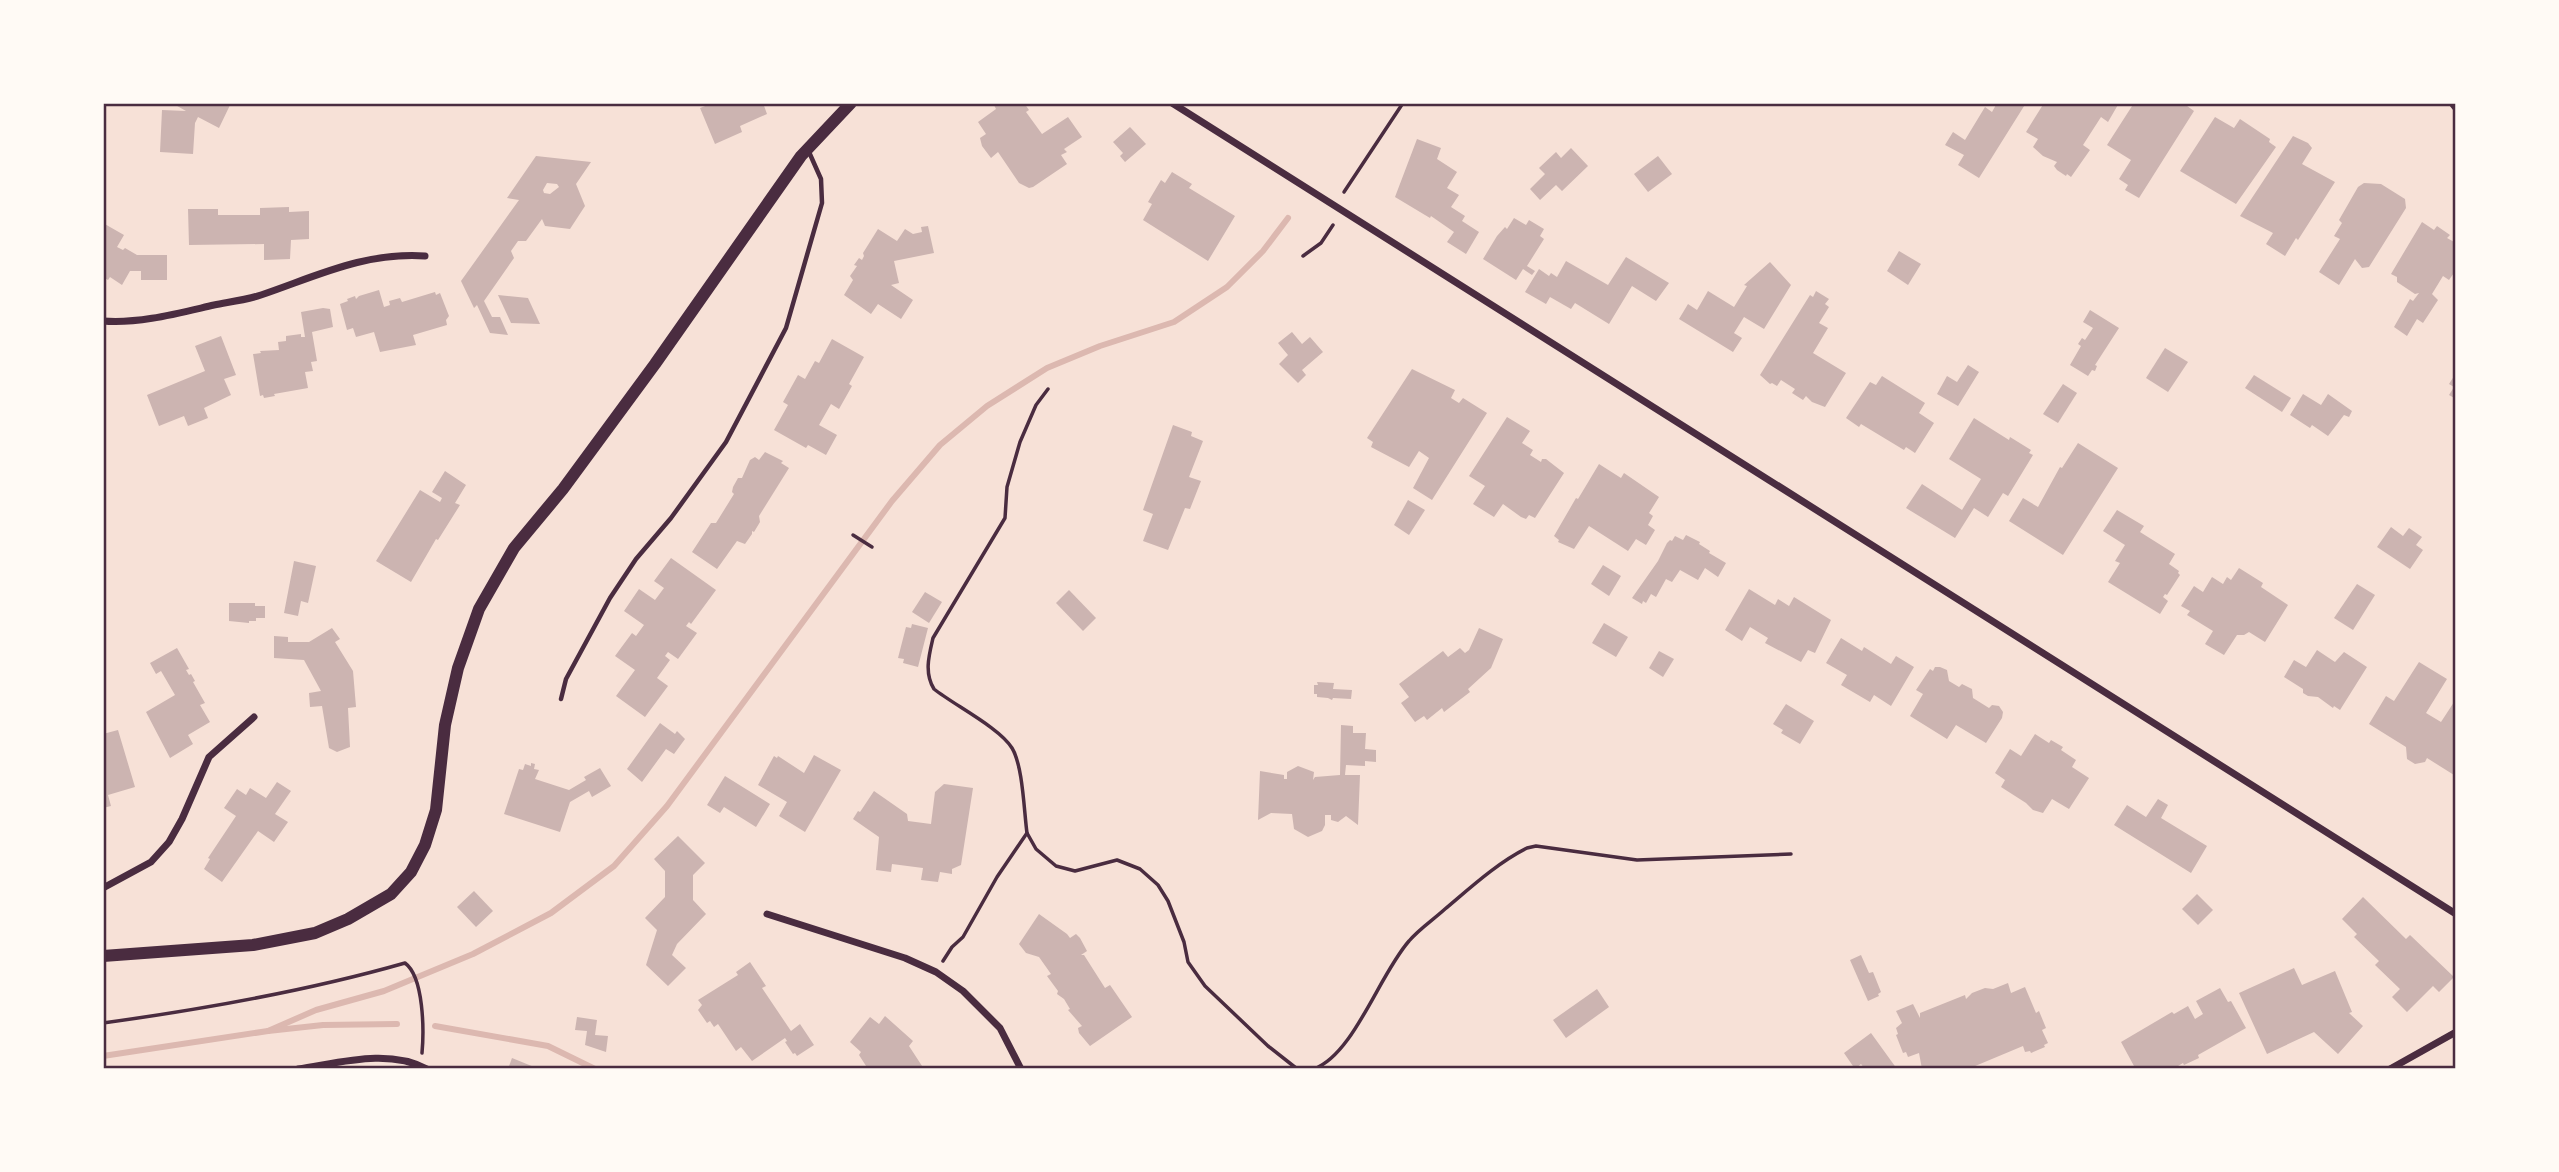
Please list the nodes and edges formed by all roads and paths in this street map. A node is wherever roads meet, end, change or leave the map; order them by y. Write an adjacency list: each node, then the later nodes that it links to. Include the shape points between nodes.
1 (852, 103): 6 (street)
2 (1171, 103): 21 (street)
3 (1403, 103): 7 (path)
4 (2452, 103): 5 (street)
5 (2456, 108)
6 (808, 148): 15 (lane, via 821,179 822,203 786,328 726,442 610,598 566,679); 22 (street, via 656,364 514,548 479,609 458,668 445,725 436,810 411,872 391,894 315,933 253,945)
7 (1345, 192)
8 (1333, 225): 10 (path, via 1321,243)
9 (425, 256): 11 (street, via 397,254 363,260 257,296 173,314)
10 (1303, 256)
11 (103, 321)
12 (1048, 389): 17 (path, via 1036,405 1009,474 1005,518 933,638 927,668 934,689 1013,749)
13 (853, 535): 14 (path)
14 (872, 547)
15 (561, 699)
16 (254, 717): 19 (street, via 209,757 169,842 151,862)
17 (1027, 833): 23 (path); 29 (path, via 1035,849 1056,866 1075,871 1117,860 1140,869 1168,901 1188,962 1205,986 1296,1068)
18 (1791, 854): 29 (path, via 1637,860 1527,848 1468,890 1409,941 1350,1035 1328,1064)
19 (103, 888)
20 (767, 914): 23 (street)
21 (2456, 914)
22 (103, 956)
23 (936, 972): 28 (street, via 1000,1028)
24 (103, 1023): 26 (path, via 298,990 405,963 419,994)
25 (2456, 1032): 30 (street)
26 (424, 1067): 27 (street, via 376,1058)
27 (298, 1069)
28 (1021, 1069)
29 (1313, 1069)
30 (2390, 1069)

